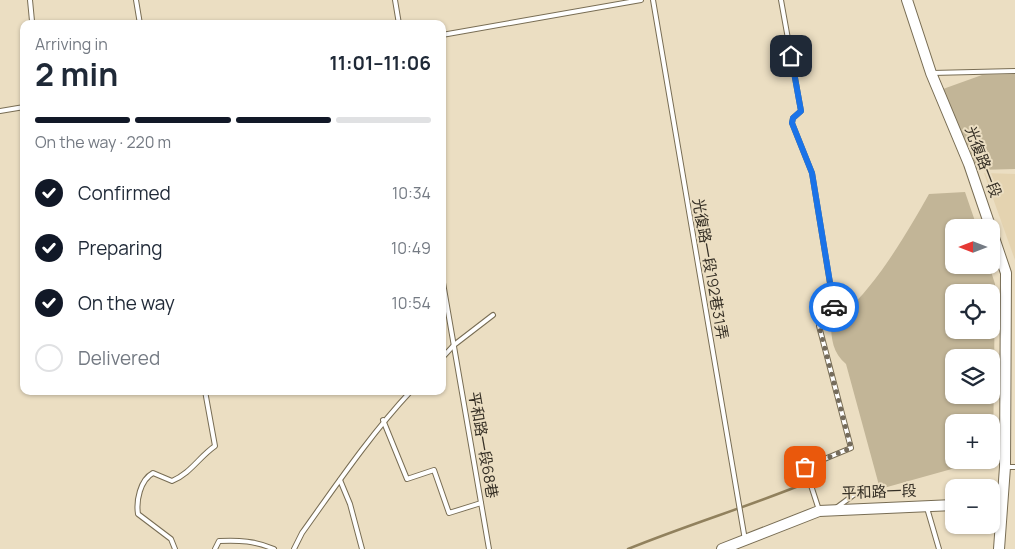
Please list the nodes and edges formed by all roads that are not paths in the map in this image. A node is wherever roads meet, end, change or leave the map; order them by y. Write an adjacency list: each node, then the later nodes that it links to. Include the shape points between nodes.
1 (30, 0): 8 (lane)
2 (136, 0): 9 (lane)
3 (395, 0): 10 (lane)
4 (641, 0): 11 (lane)
5 (653, 0): 32 (lane, 光復路一段192巷31弄)
6 (782, 0): 31 (lane, via 801,111 792,123 812,173 834,308 831,314 822,317 819,326 851,448 805,467)
7 (907, 0): 13 (street, 光復路一段)
8 (32, 20)
9 (139, 20)
10 (398, 20)
11 (446, 34)
12 (1015, 71): 13 (lane)
13 (931, 73): 23 (street, 光復路一段, via 969,164 1006,273)
14 (20, 108): 15 (lane)
15 (0, 111)
16 (446, 300): 18 (lane, 平和路一段68巷)
17 (493, 315): 18 (lane)
18 (454, 345): 19 (lane); 26 (lane, 平和路一段68巷)
19 (446, 354)
20 (206, 395): 33 (lane, via 215,446 185,476 172,481 153,473 147,476 138,498 138,514 171,539)
21 (407, 395): 22 (lane)
22 (383, 420): 24 (lane); 26 (lane, via 407,479 434,470 449,513)
23 (1010, 467): 27 (street, 光復路一段)
24 (340, 480): 36 (lane); 37 (lane)
25 (859, 491): 30 (lane)
26 (481, 503): 38 (lane, 平和路一段68巷)
27 (1002, 504): 41 (street, 光復路一段)
28 (926, 505): 29 (street, 平和路一段); 30 (street, 平和路一段); 40 (lane)
29 (945, 505)
30 (834, 509): 31 (street, 平和路一段)
31 (819, 511): 32 (street, 平和路一段)
32 (745, 541): 39 (street, 平和路一段)
33 (175, 549)
34 (215, 549): 35 (lane, via 219,541 240,540)
35 (274, 549)
36 (294, 549)
37 (362, 549)
38 (489, 549)
39 (722, 549)
40 (939, 549)
41 (999, 549)

